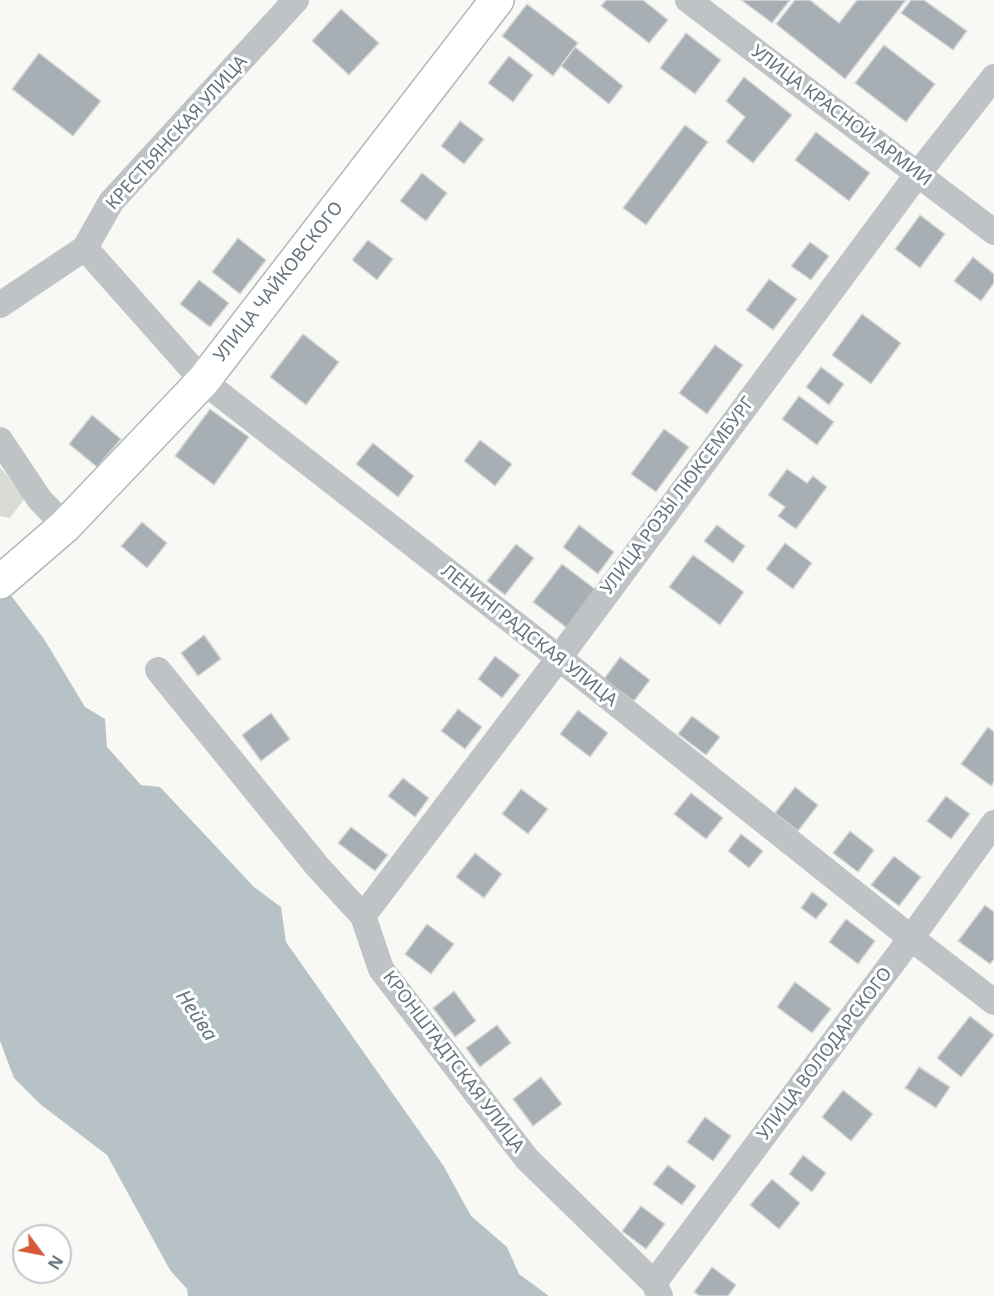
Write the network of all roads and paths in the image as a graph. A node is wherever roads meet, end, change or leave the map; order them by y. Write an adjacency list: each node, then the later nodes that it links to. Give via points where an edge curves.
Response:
1 (297, 0): 7 (street, КРЕСТЬЯНСКАЯ УЛИЦА, via 111,202)
2 (497, 0): 9 (main road, УЛИЦА ЧАЙКОВСКОГО)
3 (688, 0): 5 (street, УЛИЦА КРАСНОЙ АРМИИ)
4 (994, 77): 5 (street, УЛИЦА РОЗЫ ЛЮКСЕМБУРГ)
5 (917, 175): 6 (street, УЛИЦА КРАСНОЙ АРМИИ); 13 (street, УЛИЦА РОЗЫ ЛЮКСЕМБУРГ)
6 (994, 232)
7 (86, 248): 8 (street, КРЕСТЬЯНСКАЯ УЛИЦА); 9 (street, ЛЕНИНГРАДСКАЯ УЛИЦА)
8 (0, 305)
9 (203, 381): 11 (main road, УЛИЦА ЧАЙКОВСКОГО); 13 (street, ЛЕНИНГРАДСКАЯ УЛИЦА)
10 (0, 440): 11 (street, via 40,500)
11 (65, 526): 12 (main road, УЛИЦА ЧАЙКОВСКОГО)
12 (0, 582)
13 (559, 658): 16 (street, УЛИЦА РОЗЫ ЛЮКСЕМБУРГ); 17 (street, ЛЕНИНГРАДСКАЯ УЛИЦА)
14 (158, 670): 16 (street, КРОНШТАДТСКАЯ УЛИЦА, via 317,866)
15 (994, 823): 17 (street, УЛИЦА ВОЛОДАРСКОГО)
16 (363, 916): 19 (street, КРОНШТАДТСКАЯ УЛИЦА, via 381,969 527,1159)
17 (911, 938): 18 (street, ЛЕНИНГРАДСКАЯ УЛИЦА); 19 (street, УЛИЦА ВОЛОДАРСКОГО)
18 (994, 1002)
19 (657, 1290)

